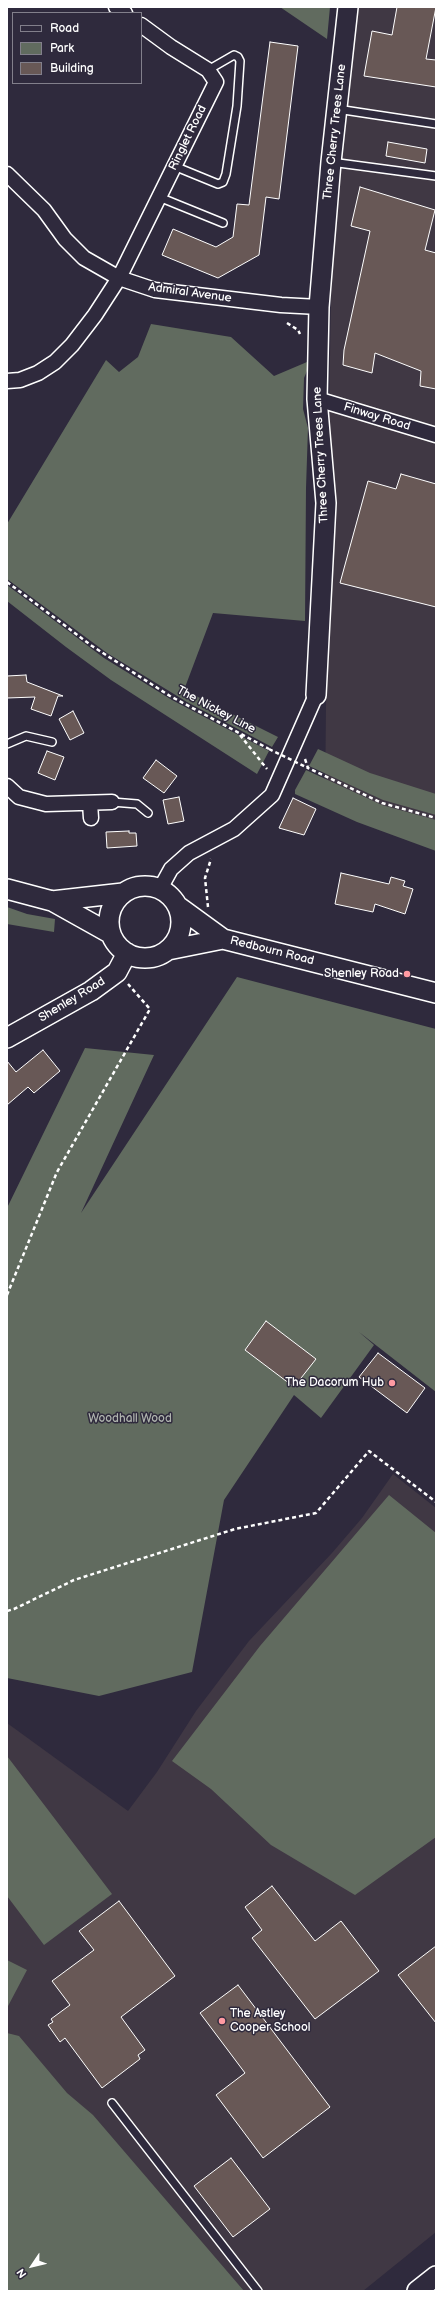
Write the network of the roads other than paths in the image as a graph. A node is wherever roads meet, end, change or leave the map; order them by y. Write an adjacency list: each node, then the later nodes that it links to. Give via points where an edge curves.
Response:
1 (348, 7): 4 (street, Three Cherry Trees Lane)
2 (142, 26): 3 (street)
3 (208, 70): 7 (street, Ringlet Road, via 216,82); 7 (lane, via 234,55 240,61 237,106 226,174 218,184)
4 (337, 108): 5 (lane); 6 (street, Three Cherry Trees Lane)
5 (436, 124)
6 (331, 162): 9 (lane); 13 (street, Three Cherry Trees Lane)
7 (174, 166): 10 (street, Ringlet Road)
8 (7, 174): 12 (street, Admiral Avenue, via 44,210 65,240 84,258)
9 (436, 176)
10 (159, 197): 11 (lane); 12 (street, Ringlet Road)
11 (223, 223)
12 (119, 278): 13 (street, Admiral Avenue, via 155,290); 14 (street, Ringlet Road, via 72,345 55,362 38,373 20,380)
13 (320, 308): 15 (street, Three Cherry Trees Lane)
14 (7, 381)
15 (318, 399): 16 (street, Finway Road); 17 (street, Three Cherry Trees Lane, via 326,503)
16 (436, 435)
17 (316, 694): 26 (street, Three Cherry Trees Lane, via 272,795 234,829 189,853 171,869)
18 (52, 742): 19 (lane, via 26,736)
19 (7, 744)
20 (7, 786): 22 (street, via 19,797 46,804)
21 (112, 802): 22 (street); 23 (lane, via 137,804)
22 (90, 803): 24 (street)
23 (148, 813)
24 (91, 818)
25 (7, 889): 28 (street)
26 (160, 889): 27 (street, via 140,886); 29 (street, via 169,894)
27 (123, 893): 28 (street); 30 (street, via 115,901 110,912)
28 (52, 901): 30 (street)
29 (179, 907): 31 (street, Redbourn Road); 32 (street, via 182,923 180,933)
30 (112, 934): 33 (street)
31 (224, 939): 32 (street, Redbourn Road); 34 (street, Redbourn Road)
32 (168, 950): 33 (street, via 148,958)
33 (127, 953): 35 (street, Shenley Road, via 117,972 91,991)
34 (436, 993)
35 (7, 1038)
36 (112, 2103): 38 (lane)
37 (436, 2276): 39 (street)
38 (258, 2291)
39 (417, 2291)

